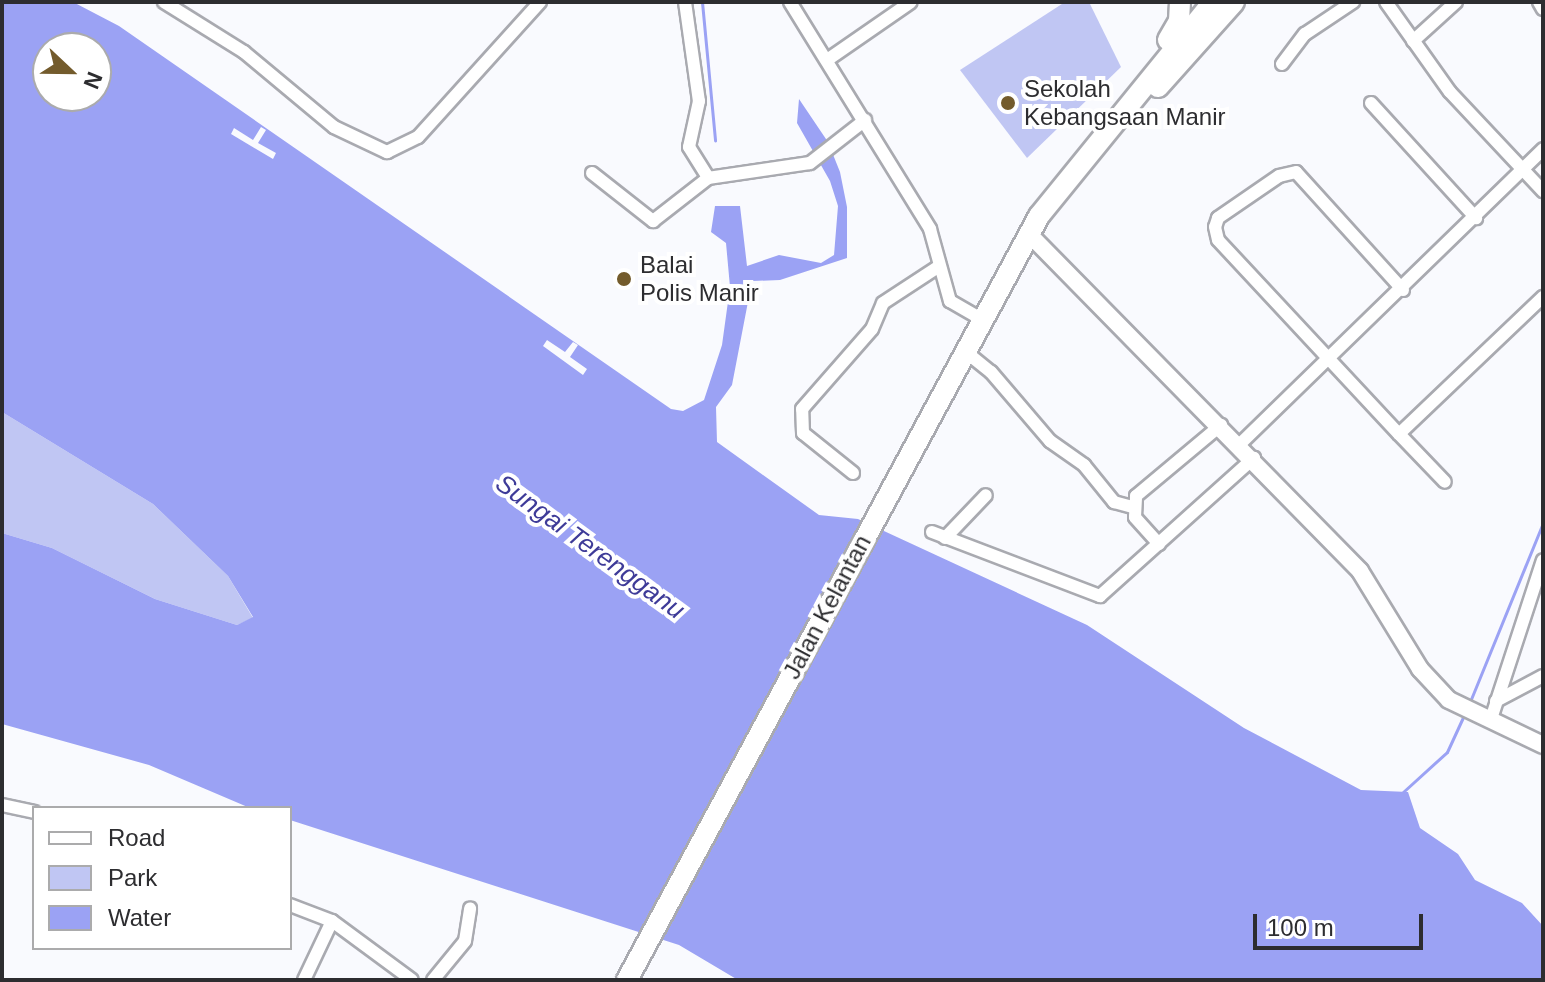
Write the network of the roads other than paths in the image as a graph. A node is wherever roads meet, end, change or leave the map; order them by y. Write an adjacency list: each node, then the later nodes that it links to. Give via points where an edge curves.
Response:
1 (164, 2): 2 (street, via 244,52 346,135 387,152 418,137)
2 (540, 2)
3 (685, 2): 23 (street, via 699,101 689,147)
4 (790, 2): 15 (street)
5 (1180, 2): 18 (highway, via 1172,34)
6 (1213, 2): 18 (highway, Jalan Kelantan)
7 (1234, 2): 26 (highway, Jalan Kelantan)
8 (1353, 2): 16 (street, via 1305,34)
9 (1386, 2): 14 (street)
10 (1456, 2): 14 (street)
11 (1539, 2): 13 (street)
12 (908, 3): 15 (street)
13 (1543, 9)
14 (1413, 41): 21 (street, via 1450,92)
15 (830, 58): 19 (street)
16 (1282, 64)
17 (1371, 103): 25 (street)
18 (1126, 104): 26 (highway, Jalan Kelantan, via 1039,216)
19 (865, 120): 23 (street, via 810,163); 27 (street, via 930,229)
20 (1543, 149): 21 (street)
21 (1522, 170): 24 (street); 25 (street)
22 (592, 173): 23 (street, via 653,221)
23 (708, 178)
24 (1543, 191)
25 (1476, 218): 28 (street)
26 (1032, 237): 30 (highway, Jalan Kelantan); 33 (street)
27 (938, 267): 30 (street, via 950,301); 37 (street, via 883,303 872,329 802,409 803,433)
28 (1403, 290): 32 (street); 32 (street, via 1296,172 1279,176 1218,218 1218,240)
29 (1543, 297): 34 (street)
30 (983, 320): 31 (highway, Jalan Kelantan)
31 (966, 352): 40 (street, via 991,372 1050,441 1084,465 1114,502); 57 (highway, Jalan Kelantan)
32 (1327, 361): 34 (street); 35 (street)
33 (1221, 425): 35 (street); 40 (street, via 1144,489)
34 (1399, 434): 38 (street)
35 (1240, 444): 36 (street)
36 (1254, 458): 43 (street); 47 (street, via 1360,571 1420,669 1449,700)
37 (853, 473)
38 (1445, 482)
39 (986, 495): 42 (street)
40 (1133, 507): 43 (street, via 1135,517)
41 (932, 532): 42 (street)
42 (945, 538): 43 (street, via 998,554 1094,597)
43 (1159, 544)
44 (1543, 560): 46 (street)
45 (1543, 676): 46 (street)
46 (1496, 701): 47 (street)
47 (1487, 717): 48 (street)
48 (1543, 745)
49 (2, 805): 50 (street)
50 (32, 812)
51 (292, 906): 53 (street)
52 (470, 908): 56 (street, via 465,941)
53 (332, 921): 54 (street); 55 (street)
54 (304, 980)
55 (412, 980)
56 (433, 980)
57 (627, 980)

